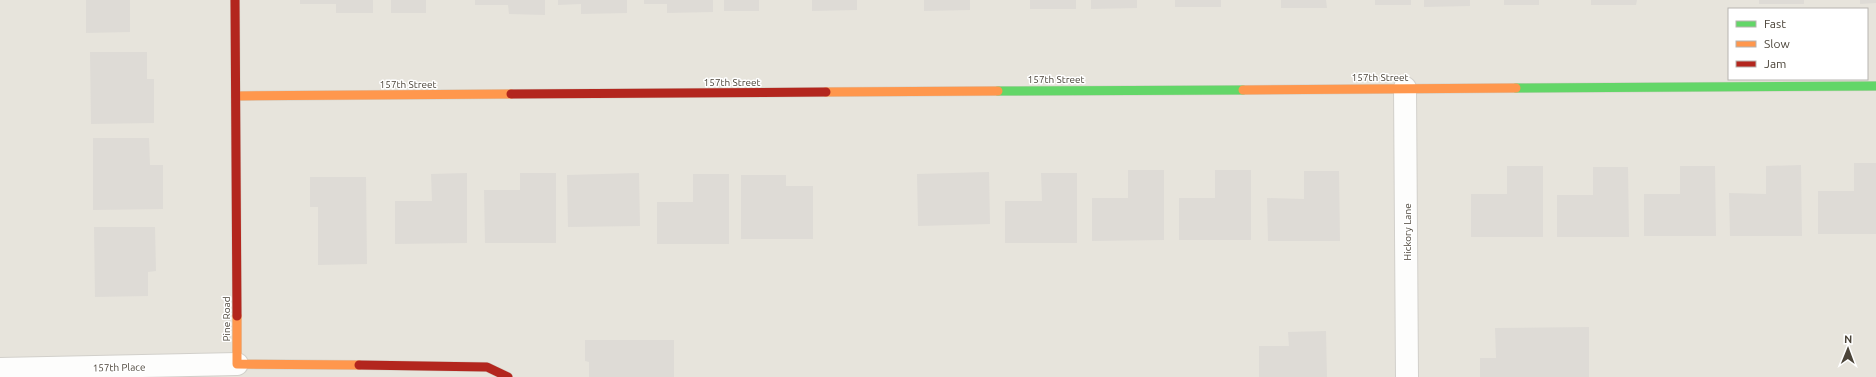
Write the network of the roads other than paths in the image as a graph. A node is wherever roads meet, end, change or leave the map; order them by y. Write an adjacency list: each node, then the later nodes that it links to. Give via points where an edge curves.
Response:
1 (236, 0): 4 (street, Pine Road)
2 (1876, 86): 3 (street, 157th Street)
3 (1405, 88): 4 (street, 157th Street); 9 (street, Hickory Lane)
4 (236, 96): 5 (street, Pine Road)
5 (237, 364): 7 (street, 157th Place); 8 (street, via 486,367)
6 (0, 369): 7 (street, 157th Place)
7 (99, 372)
8 (508, 377)
9 (1407, 377)

